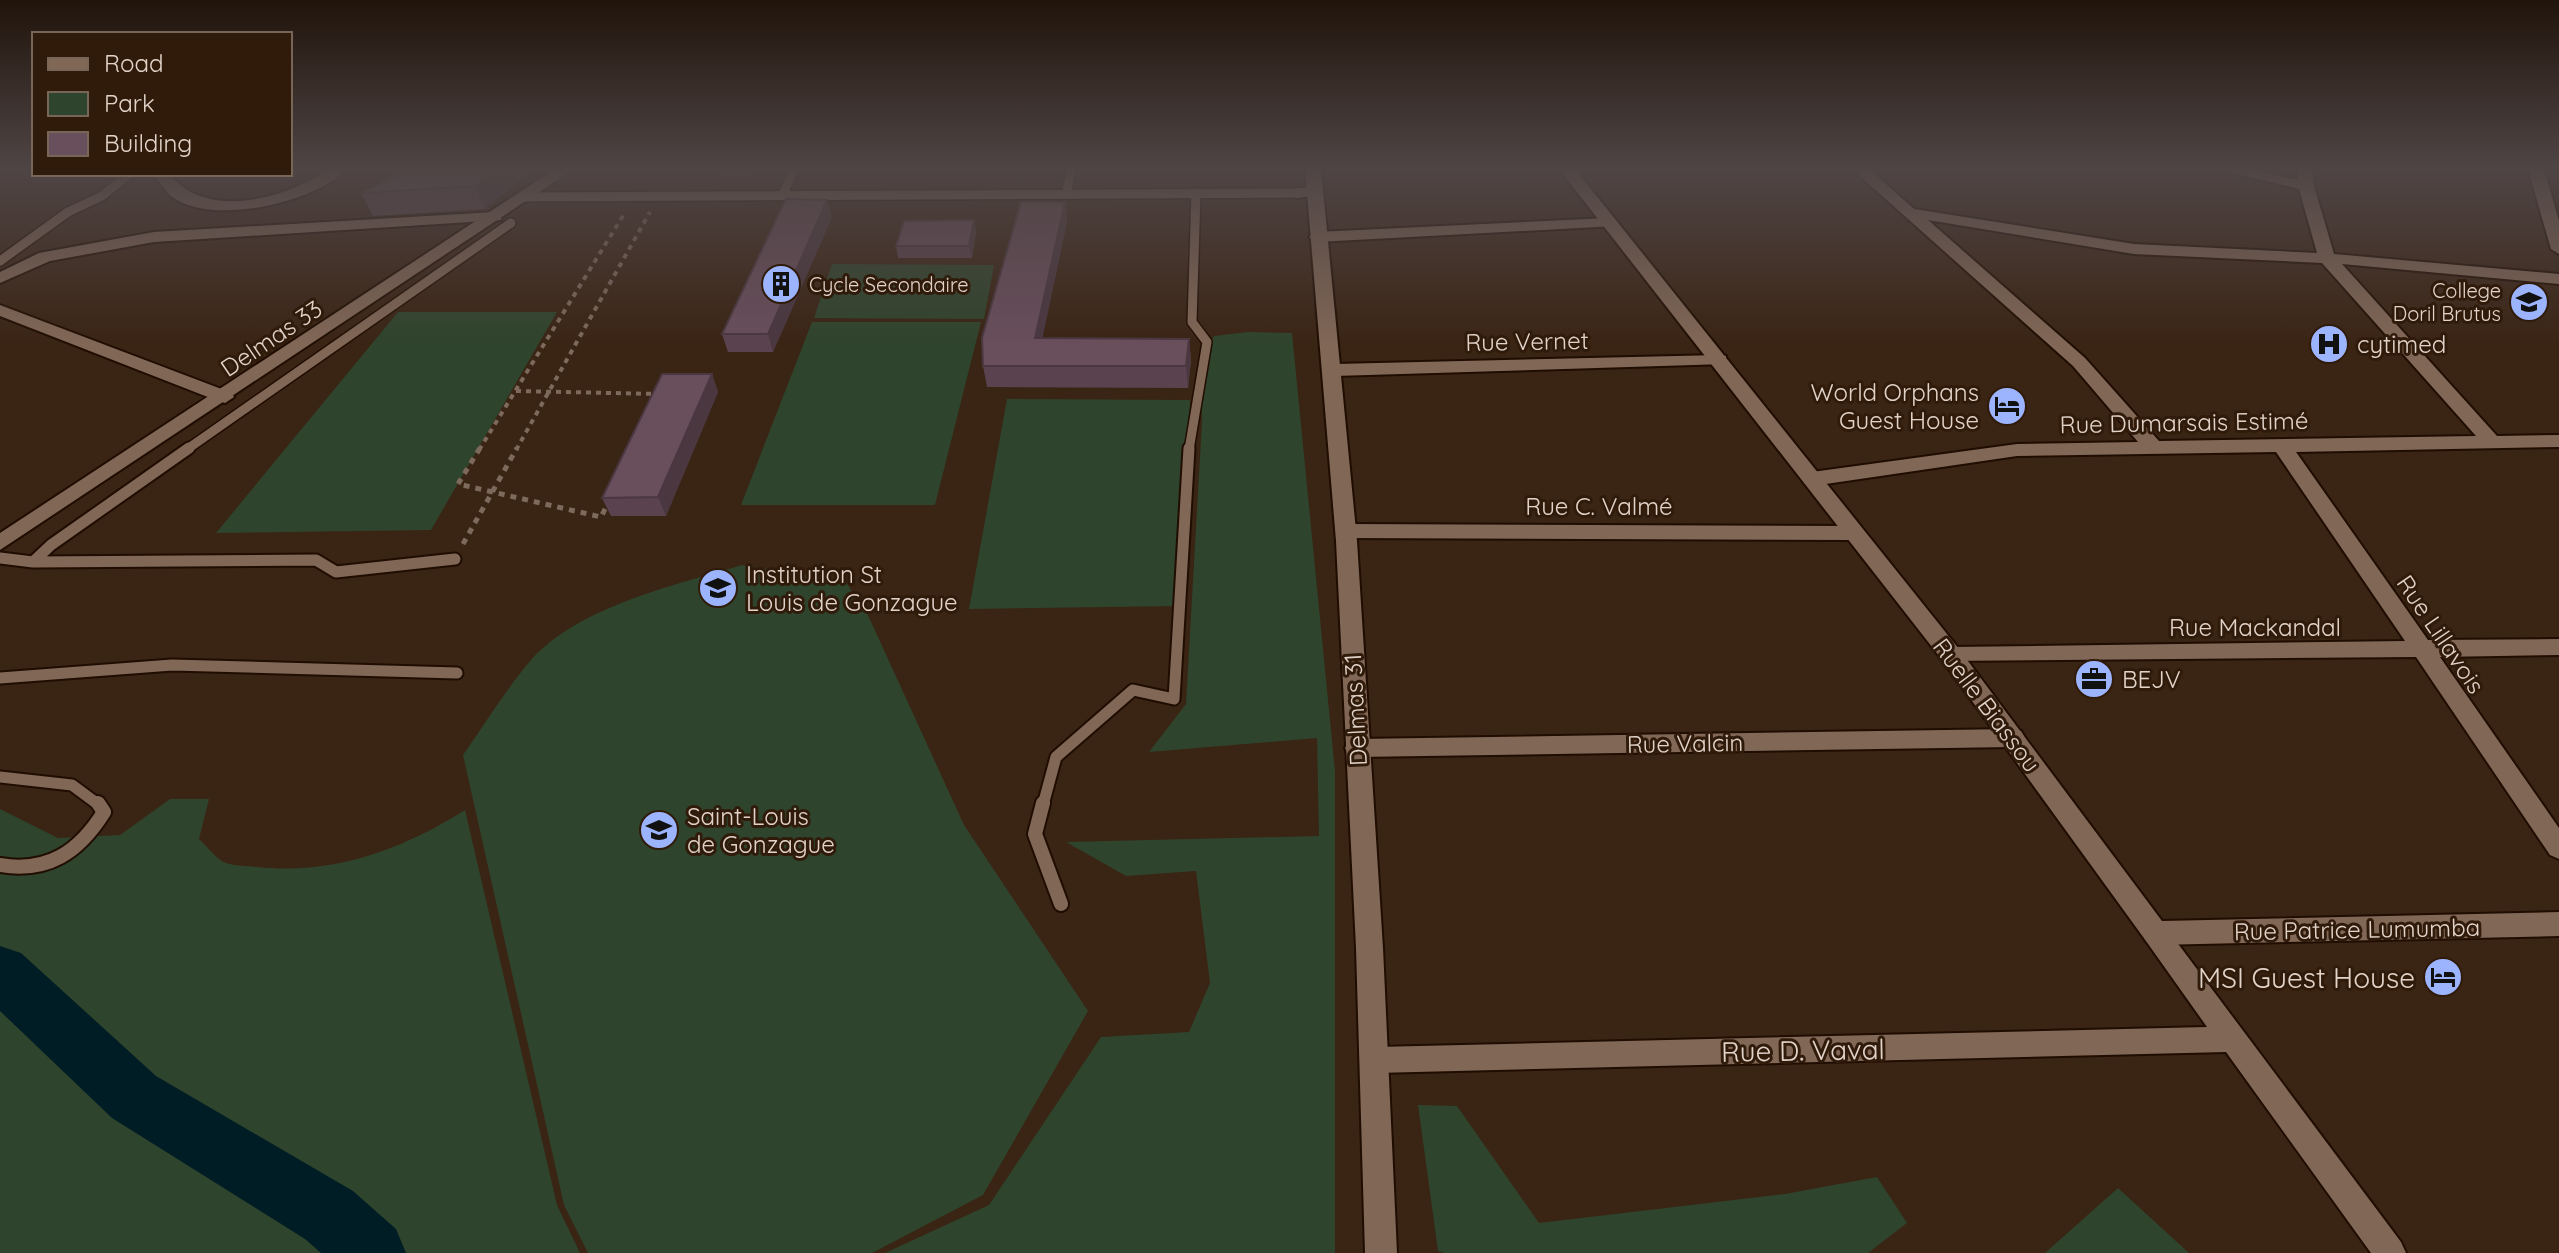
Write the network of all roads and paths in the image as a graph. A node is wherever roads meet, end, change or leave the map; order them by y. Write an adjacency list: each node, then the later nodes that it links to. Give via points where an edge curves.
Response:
1 (47, 227): 18 (lane)
2 (350, 227): 19 (street, via 154,237 45,257)
3 (491, 227): 26 (street, Delmas 33)
4 (493, 227): 40 (lane)
5 (616, 227): 24 (path)
6 (643, 227): 25 (path)
7 (1195, 227): 51 (lane, via 1192,322 1207,342 1191,424 1174,699 1133,690 1056,757 1035,834)
8 (1315, 227): 15 (street, Delmas 31)
9 (1516, 227): 15 (street)
10 (1613, 227): 22 (street, Ruelle Biassou)
11 (1928, 227): 31 (street, via 2079,362)
12 (2001, 227): 17 (street, via 2134,249)
13 (2319, 227): 17 (street)
14 (2553, 227): 16 (street)
15 (1317, 237): 23 (street, Delmas 31)
16 (2559, 249)
17 (2327, 258): 20 (street); 29 (street)
18 (0, 261)
19 (0, 278)
20 (2559, 279)
21 (0, 310): 26 (street)
22 (1720, 360): 23 (street, Rue Vernet); 32 (street, Ruelle Biassou)
23 (1335, 370): 35 (street, Delmas 31)
24 (516, 391): 25 (path); 34 (path, via 458,484)
25 (553, 391): 27 (path, via 658,393); 34 (path)
26 (225, 397): 37 (street, Delmas 33)
27 (652, 407)
28 (2559, 441): 29 (street, Rue Dumarsais Estimé)
29 (2493, 443): 30 (street, Rue Dumarsais Estimé)
30 (2283, 447): 31 (street, Rue Dumarsais Estimé); 42 (street, Rue Lillavois)
31 (2154, 448): 32 (street, Rue Dumarsais Estimé, via 2017,450)
32 (1812, 479): 36 (street, Ruelle Biassou)
33 (614, 490): 34 (path, via 601,517)
34 (494, 494): 39 (path)
35 (1346, 531): 36 (street, Rue C. Valmé); 47 (street, Delmas 31)
36 (1851, 533): 43 (street, Ruelle Biassou)
37 (0, 543)
38 (0, 558): 40 (lane)
39 (455, 559): 40 (lane, via 336,572 316,560)
40 (33, 562)
41 (2559, 647): 42 (street, Rue Mackandal)
42 (2421, 652): 43 (street, Rue Mackandal); 49 (street, Rue Lillavois)
43 (1951, 655): 46 (street, Ruelle Biassou)
44 (457, 673): 45 (lane, via 195,662 77,667)
45 (0, 678)
46 (2013, 738): 47 (street, Rue Valcin); 53 (street, Ruelle Biassou)
47 (1357, 748): 55 (street, Delmas 31)
48 (0, 777): 50 (lane, via 79,786 95,796 104,812 90,837 62,859 24,871)
49 (2559, 848)
50 (0, 865)
51 (1061, 904)
52 (2559, 924): 53 (street, Rue Patrice Lumumba)
53 (2155, 933): 54 (street, Ruelle Biassou)
54 (2230, 1039): 55 (street, Rue D. Vaval); 57 (street, Ruelle Biassou)
55 (1376, 1060): 56 (street, Delmas 31)
56 (1381, 1253)
57 (2390, 1253)

